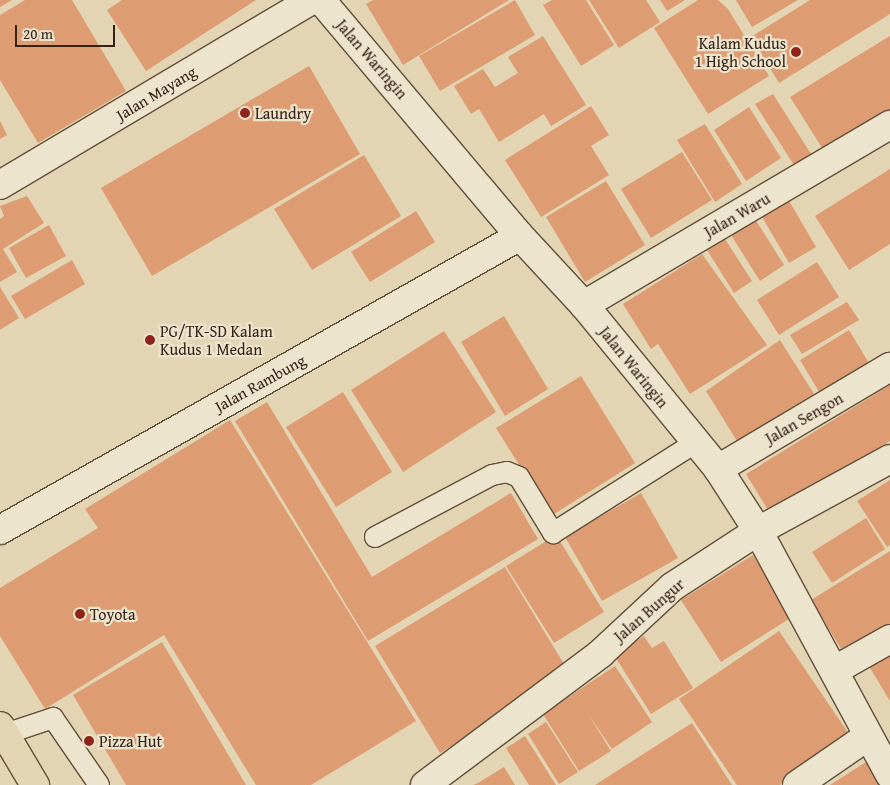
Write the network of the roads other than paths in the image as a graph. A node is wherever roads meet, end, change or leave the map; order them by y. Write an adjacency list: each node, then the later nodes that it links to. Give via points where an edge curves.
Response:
1 (312, 0): 4 (street, Jalan Mayang)
2 (321, 0): 5 (street, Jalan Waringin)
3 (890, 125): 6 (street, Jalan Waru)
4 (0, 185)
5 (520, 236): 6 (street, Jalan Waringin); 11 (street, Jalan Rambung)
6 (584, 305): 8 (street, Jalan Waringin)
7 (890, 368): 10 (street, Jalan Sengon)
8 (695, 443): 10 (street, Jalan Waringin); 13 (lane, via 553,533 519,477 507,472 492,475)
9 (890, 459): 12 (street, Jalan Bungur)
10 (718, 468): 12 (street, Jalan Waringin)
11 (0, 530)
12 (758, 531): 15 (street, Jalan Waringin); 21 (street, Jalan Bungur, via 672,587 600,654)
13 (375, 537)
14 (890, 639): 15 (street)
15 (835, 670): 17 (street, Jalan Waringin)
16 (2, 730): 19 (main road); 20 (lane, via 53,718)
17 (868, 736): 18 (street, Jalan Waringin); 22 (street)
18 (890, 775)
19 (35, 785)
20 (99, 785)
21 (425, 785)
22 (797, 785)

